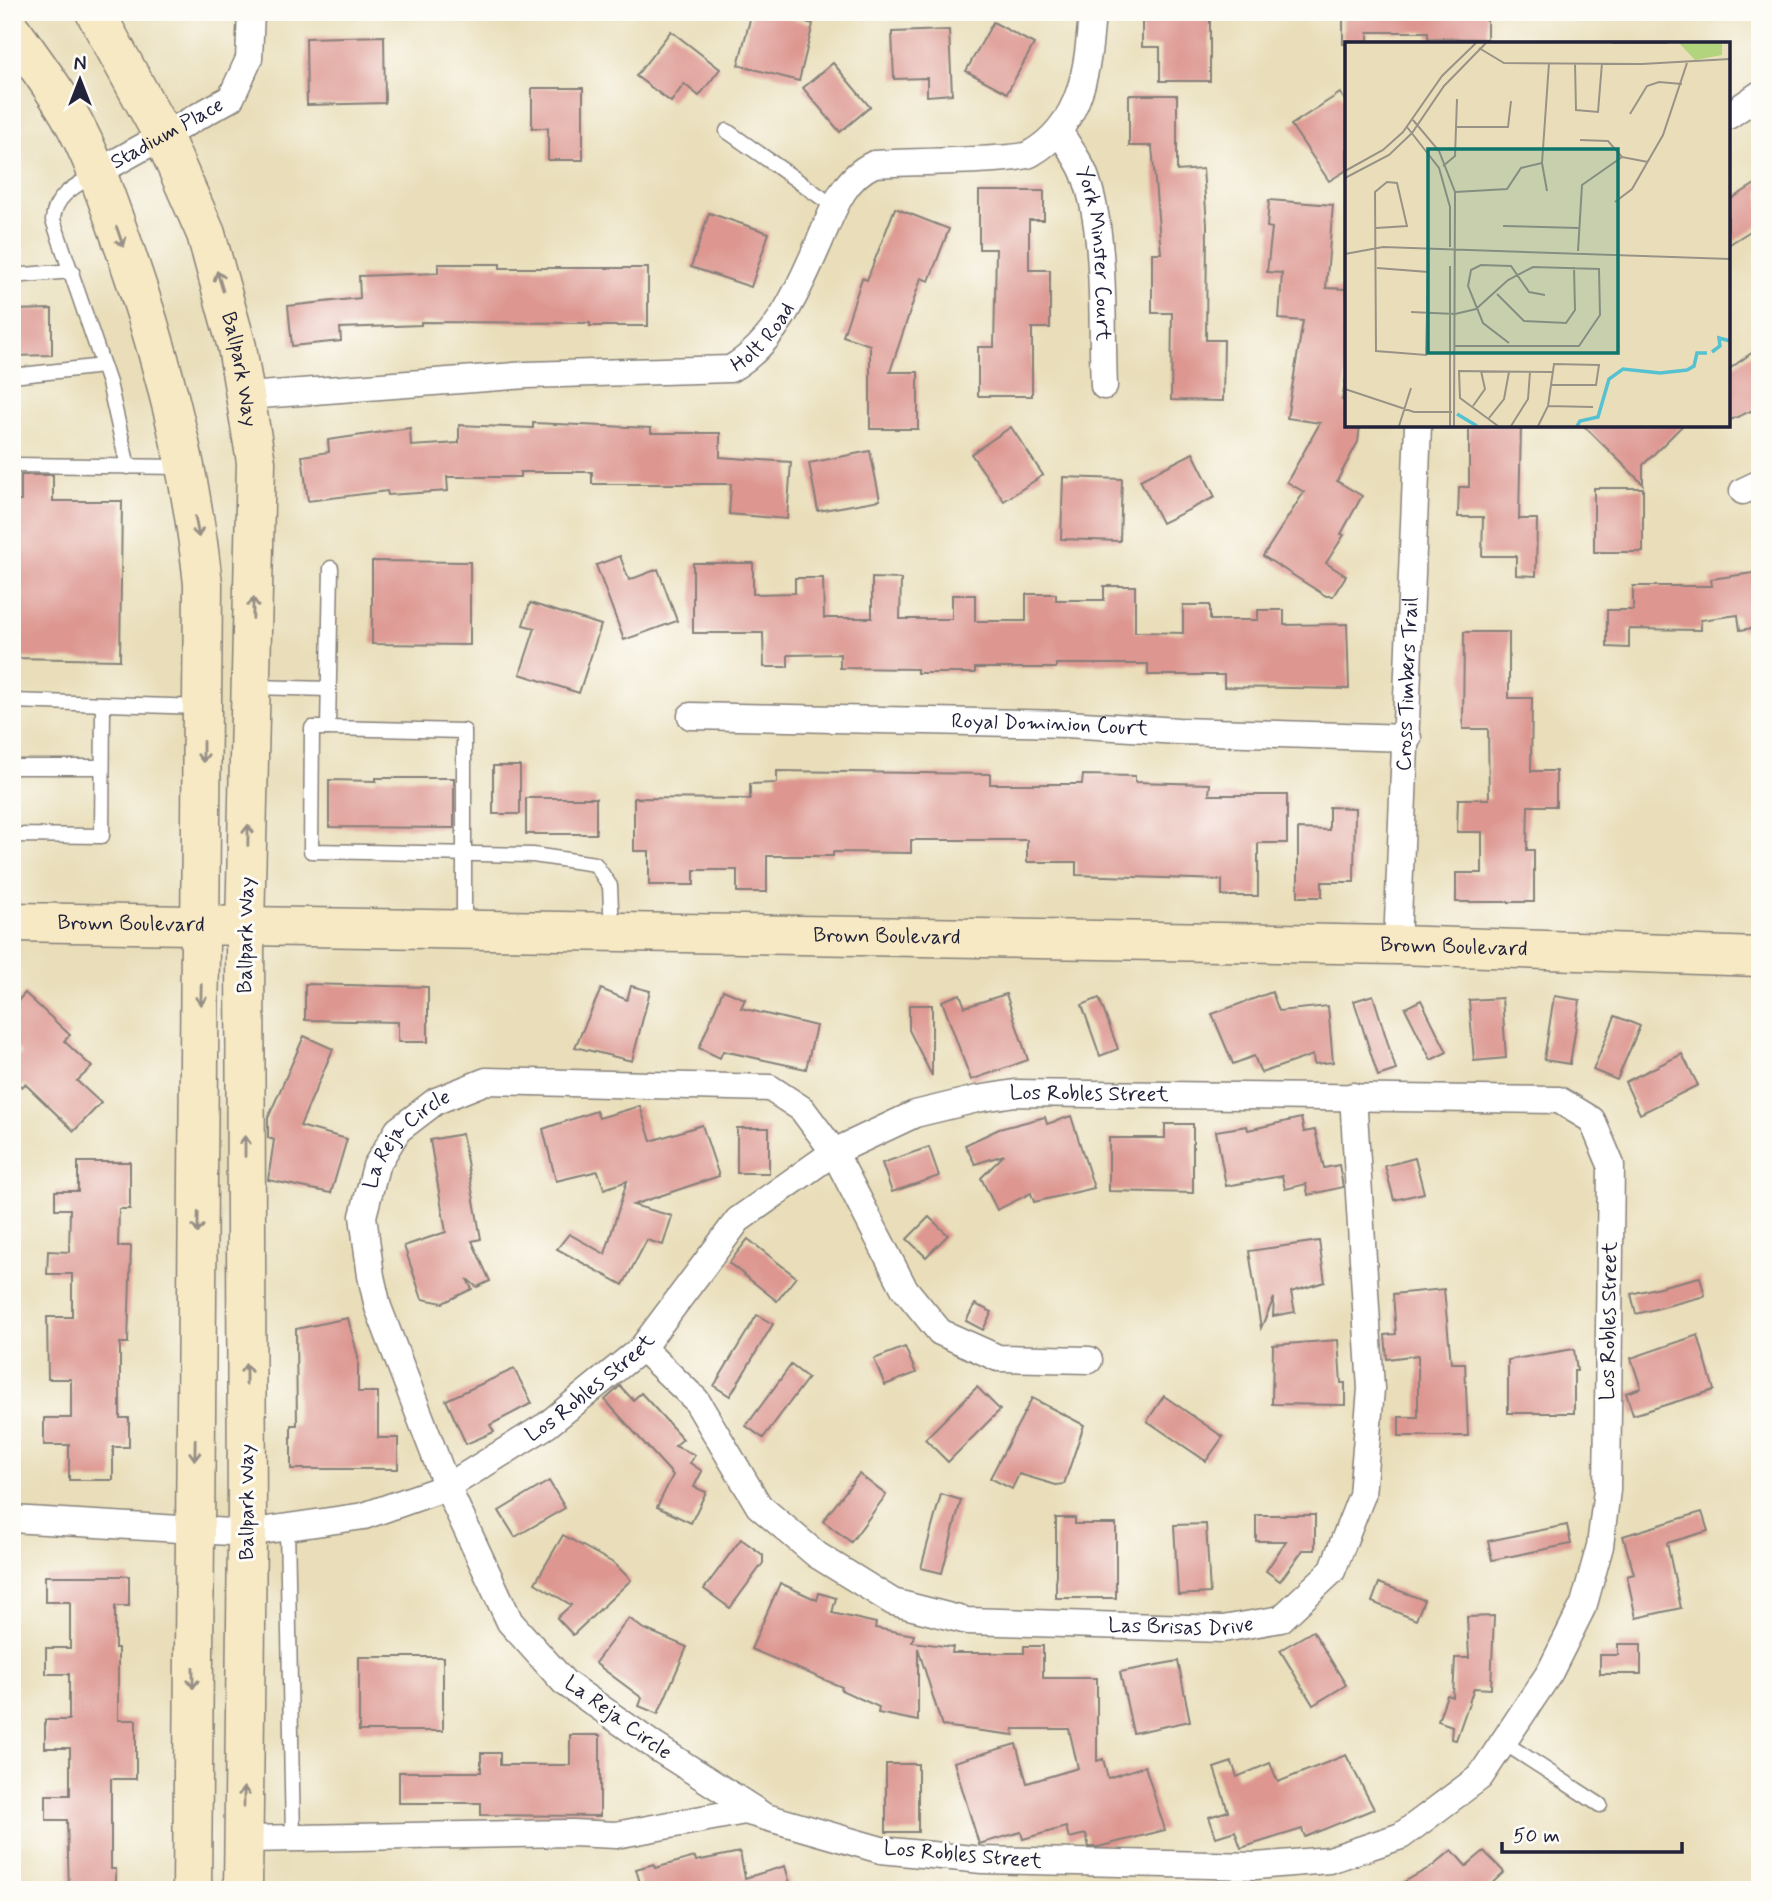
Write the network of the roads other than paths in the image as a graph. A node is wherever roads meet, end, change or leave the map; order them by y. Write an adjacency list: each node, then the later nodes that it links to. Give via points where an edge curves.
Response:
1 (95, 12): 9 (main road, Ballpark Way)
2 (251, 12): 9 (street, Stadium Place, via 249,59 231,98)
3 (1092, 12): 8 (street, Holt Road, via 1089,59 1076,106)
4 (12, 31): 10 (main road, via 70,116)
5 (1760, 94): 6 (street)
6 (1730, 115)
7 (727, 131): 11 (lane)
8 (1059, 131): 11 (street, Holt Road, via 1028,155 874,164 851,180); 16 (street, York Minster Court, via 1083,170 1092,197)
9 (163, 136): 10 (street, Stadium Place); 17 (main road, Ballpark Way, one-way to 9, via 206,234)
10 (98, 172): 12 (lane, via 60,198 54,209 53,220); 21 (main road, one-way to 21, via 145,306)
11 (835, 207): 17 (street, Holt Road, via 779,320 764,343 730,369 527,375)
12 (72, 271): 13 (lane); 14 (lane)
13 (12, 276)
14 (103, 366): 15 (lane); 20 (lane)
15 (12, 376)
16 (1104, 386)
17 (247, 396): 23 (main road, Ballpark Way, one-way to 17, via 256,463)
18 (1418, 427): 30 (street, Cross Timbers Trail)
19 (12, 465): 20 (lane)
20 (128, 467): 21 (lane)
21 (186, 467): 27 (main road, one-way to 27, via 203,584)
22 (331, 568): 24 (lane)
23 (251, 687): 24 (lane); 37 (main road, Ballpark Way, one-way to 23)
24 (329, 689): 29 (lane)
25 (12, 701): 26 (lane)
26 (103, 704): 27 (lane); 32 (lane)
27 (203, 707): 36 (main road, one-way to 36)
28 (691, 716): 30 (street, Royal Dominion Court, via 1067,724)
29 (328, 728): 34 (lane, via 464,730); 34 (lane, via 312,728 311,851)
30 (1408, 738): 40 (street, Cross Timbers Trail)
31 (12, 767): 32 (lane)
32 (102, 767): 33 (lane, via 102,836)
33 (12, 835)
34 (464, 852): 38 (lane); 39 (lane, via 595,864 610,886)
35 (12, 922): 36 (main road, Brown Boulevard)
36 (201, 927): 37 (main road, Brown Boulevard); 49 (main road, one-way to 49)
37 (245, 928): 38 (main road, Brown Boulevard); 50 (main road, Ballpark Way, one-way to 37)
38 (464, 931): 39 (main road, Brown Boulevard)
39 (612, 933): 40 (main road, Brown Boulevard)
40 (1397, 945): 41 (main road, Brown Boulevard)
41 (1760, 957)
42 (1353, 1096): 43 (street, Los Robles Street, via 1015,1093 915,1114); 44 (street, Las Brisas Drive, via 1371,1389 1364,1484 1332,1571 1281,1619 1223,1629 967,1621 893,1602 817,1555 759,1506 696,1400); 51 (street, Los Robles Street, via 1559,1100 1592,1120 1611,1166 1607,1490 1600,1546 1584,1604 1550,1672)
43 (834, 1152): 44 (street, Los Robles Street, via 738,1220); 45 (street, La Reja Circle, via 904,1288 940,1332 998,1358); 46 (street, La Reja Circle, via 802,1109 770,1088 486,1081 436,1101 398,1130 376,1166 363,1216 370,1276)
44 (642, 1348): 46 (street, Los Robles Street, via 547,1425)
45 (1088, 1360)
46 (447, 1487): 48 (street, Los Robles Street, via 364,1516); 53 (street, La Reja Circle, via 510,1622 564,1682)
47 (12, 1519): 49 (street, Los Robles Street)
48 (287, 1527): 50 (street, Los Robles Street); 54 (lane)
49 (193, 1528): 50 (street, Los Robles Street); 56 (main road, one-way to 56)
50 (247, 1533): 55 (main road, Ballpark Way, one-way to 50)
51 (1503, 1742): 52 (lane); 53 (street, Los Robles Street, via 1480,1777 1401,1836 1329,1860 1256,1866 982,1860 881,1850)
52 (1600, 1805)
53 (759, 1813): 54 (street, Los Robles Street, via 695,1818 617,1835)
54 (293, 1838): 55 (street, Los Robles Street)
55 (243, 1839): 57 (main road, Ballpark Way)
56 (192, 1890)
57 (243, 1890)

